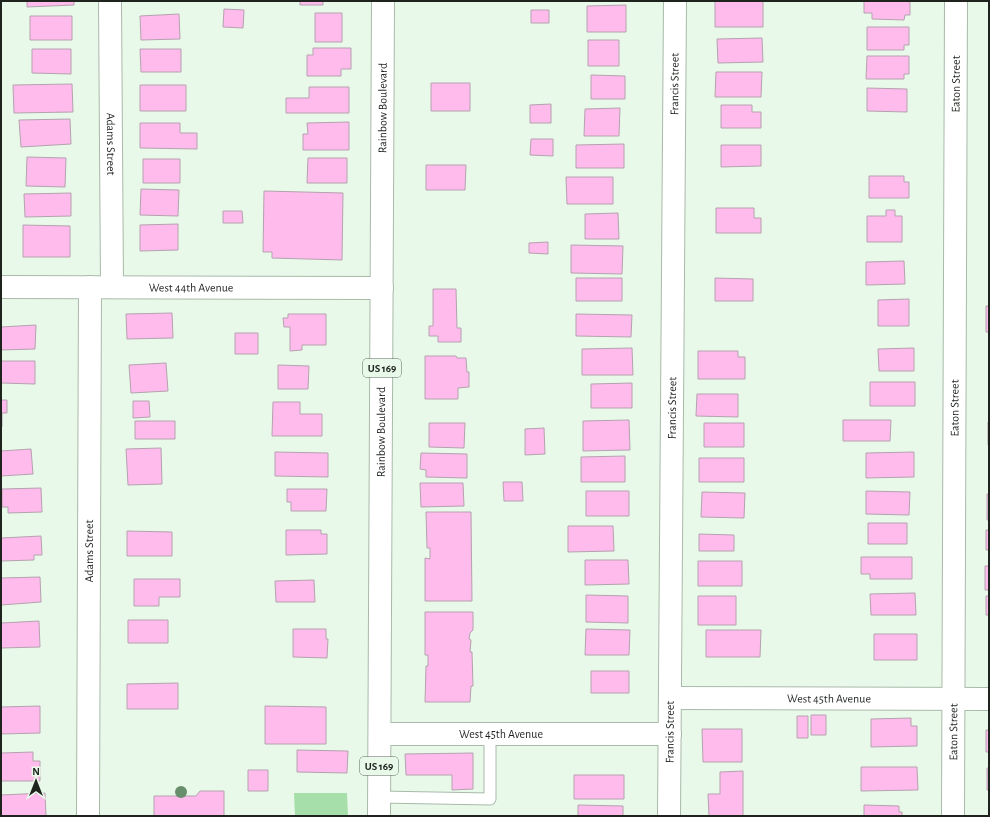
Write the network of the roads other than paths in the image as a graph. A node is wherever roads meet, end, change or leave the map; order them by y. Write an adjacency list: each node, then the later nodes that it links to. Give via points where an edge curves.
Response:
1 (110, 1): 7 (street, Adams Street)
2 (383, 1): 8 (street, Rainbow Boulevard / US 169)
3 (675, 1): 9 (street, Francis Street)
4 (956, 1): 10 (street, Eaton Street)
5 (1, 286): 6 (street, West 44th Avenue)
6 (90, 287): 7 (street, West 44th Avenue); 16 (street, Adams Street)
7 (112, 287): 8 (street, West 44th Avenue)
8 (382, 288): 12 (street, Rainbow Boulevard / US 169)
9 (670, 698): 10 (street, West 45th Avenue); 14 (street, Francis Street)
10 (953, 699): 11 (street, West 45th Avenue); 18 (street, Eaton Street)
11 (989, 699)
12 (380, 734): 13 (street, West 45th Avenue); 15 (street, Rainbow Boulevard / US 169)
13 (490, 734): 14 (street, West 45th Avenue); 15 (lane, via 490,799)
14 (670, 734): 17 (street, Francis Street)
15 (379, 807)
16 (88, 816)
17 (669, 816)
18 (952, 816)

